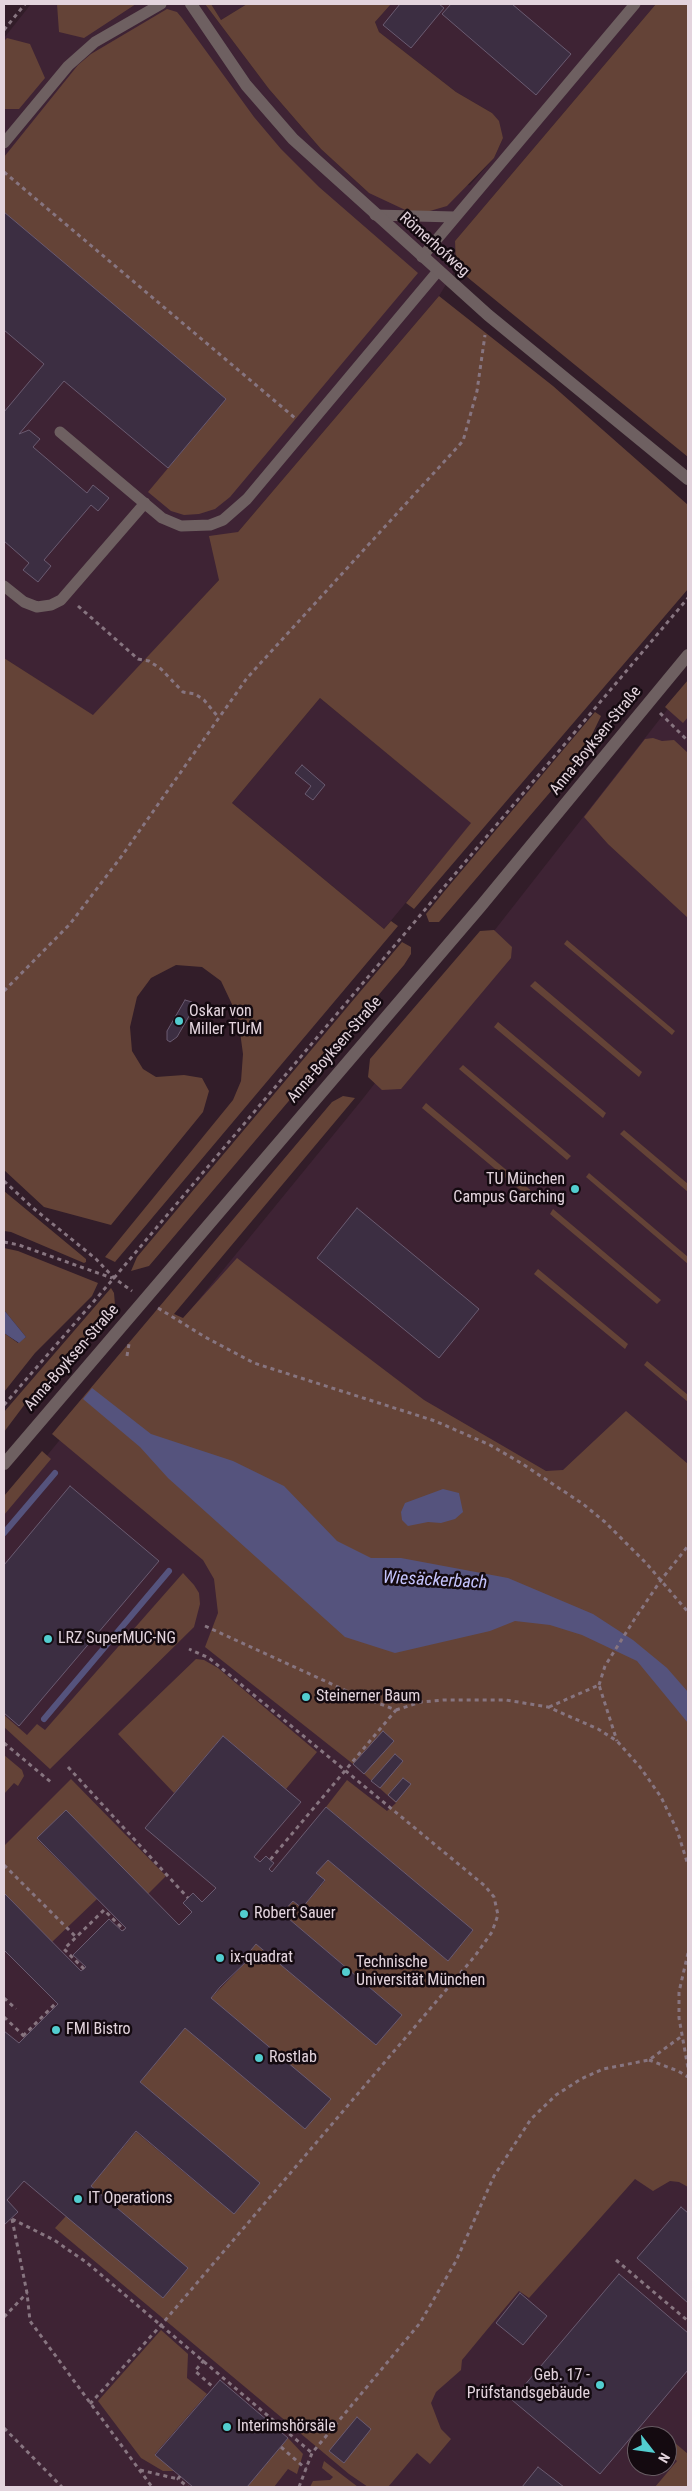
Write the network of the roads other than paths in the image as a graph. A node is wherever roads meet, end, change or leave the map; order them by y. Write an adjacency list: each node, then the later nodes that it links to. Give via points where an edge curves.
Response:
1 (161, 4): 4 (lane, via 95,42 68,66)
2 (191, 4): 5 (street, Römerhofweg, via 246,85 293,139)
3 (635, 4): 6 (lane)
4 (4, 142)
5 (375, 215): 6 (lane); 7 (street, Römerhofweg)
6 (454, 218): 7 (lane)
7 (422, 257): 8 (street, Römerhofweg)
8 (438, 271): 10 (street, Römerhofweg); 11 (lane, via 247,499 222,520 210,525 181,526 162,518)
9 (60, 432): 11 (lane)
10 (688, 479)
11 (144, 503): 12 (lane, via 65,596 51,605 37,608)
12 (4, 586)
13 (688, 655): 14 (street, Anna-Boyksen-Straße, via 481,906)
14 (4, 1464)

